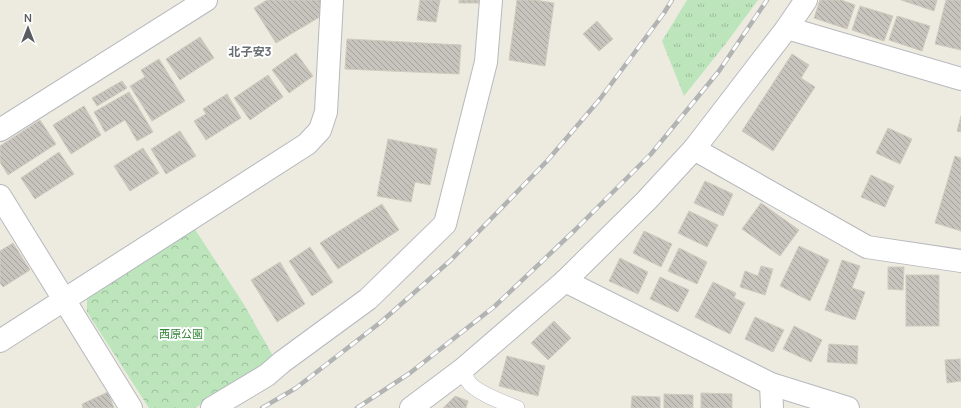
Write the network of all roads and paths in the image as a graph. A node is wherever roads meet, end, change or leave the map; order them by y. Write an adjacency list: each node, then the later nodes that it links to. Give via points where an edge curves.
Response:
1 (206, 0): 7 (street)
2 (332, 0): 12 (street, via 326,112 320,130 307,144)
3 (491, 0): 17 (street, via 486,62 446,224 368,299 267,375)
4 (806, 0): 5 (street)
5 (787, 28): 6 (street); 8 (street)
6 (961, 79)
7 (0, 130)
8 (694, 149): 10 (street, via 867,247); 11 (street, via 646,201)
9 (0, 196): 12 (street)
10 (961, 261)
11 (565, 281): 14 (street); 15 (street)
12 (64, 300): 13 (street); 16 (street)
13 (0, 341)
14 (463, 369): 18 (street); 19 (lane, via 468,382 475,388)
15 (771, 384): 20 (street); 21 (street)
16 (131, 408)
17 (212, 408)
18 (411, 408)
19 (517, 408)
20 (772, 408)
21 (848, 408)

